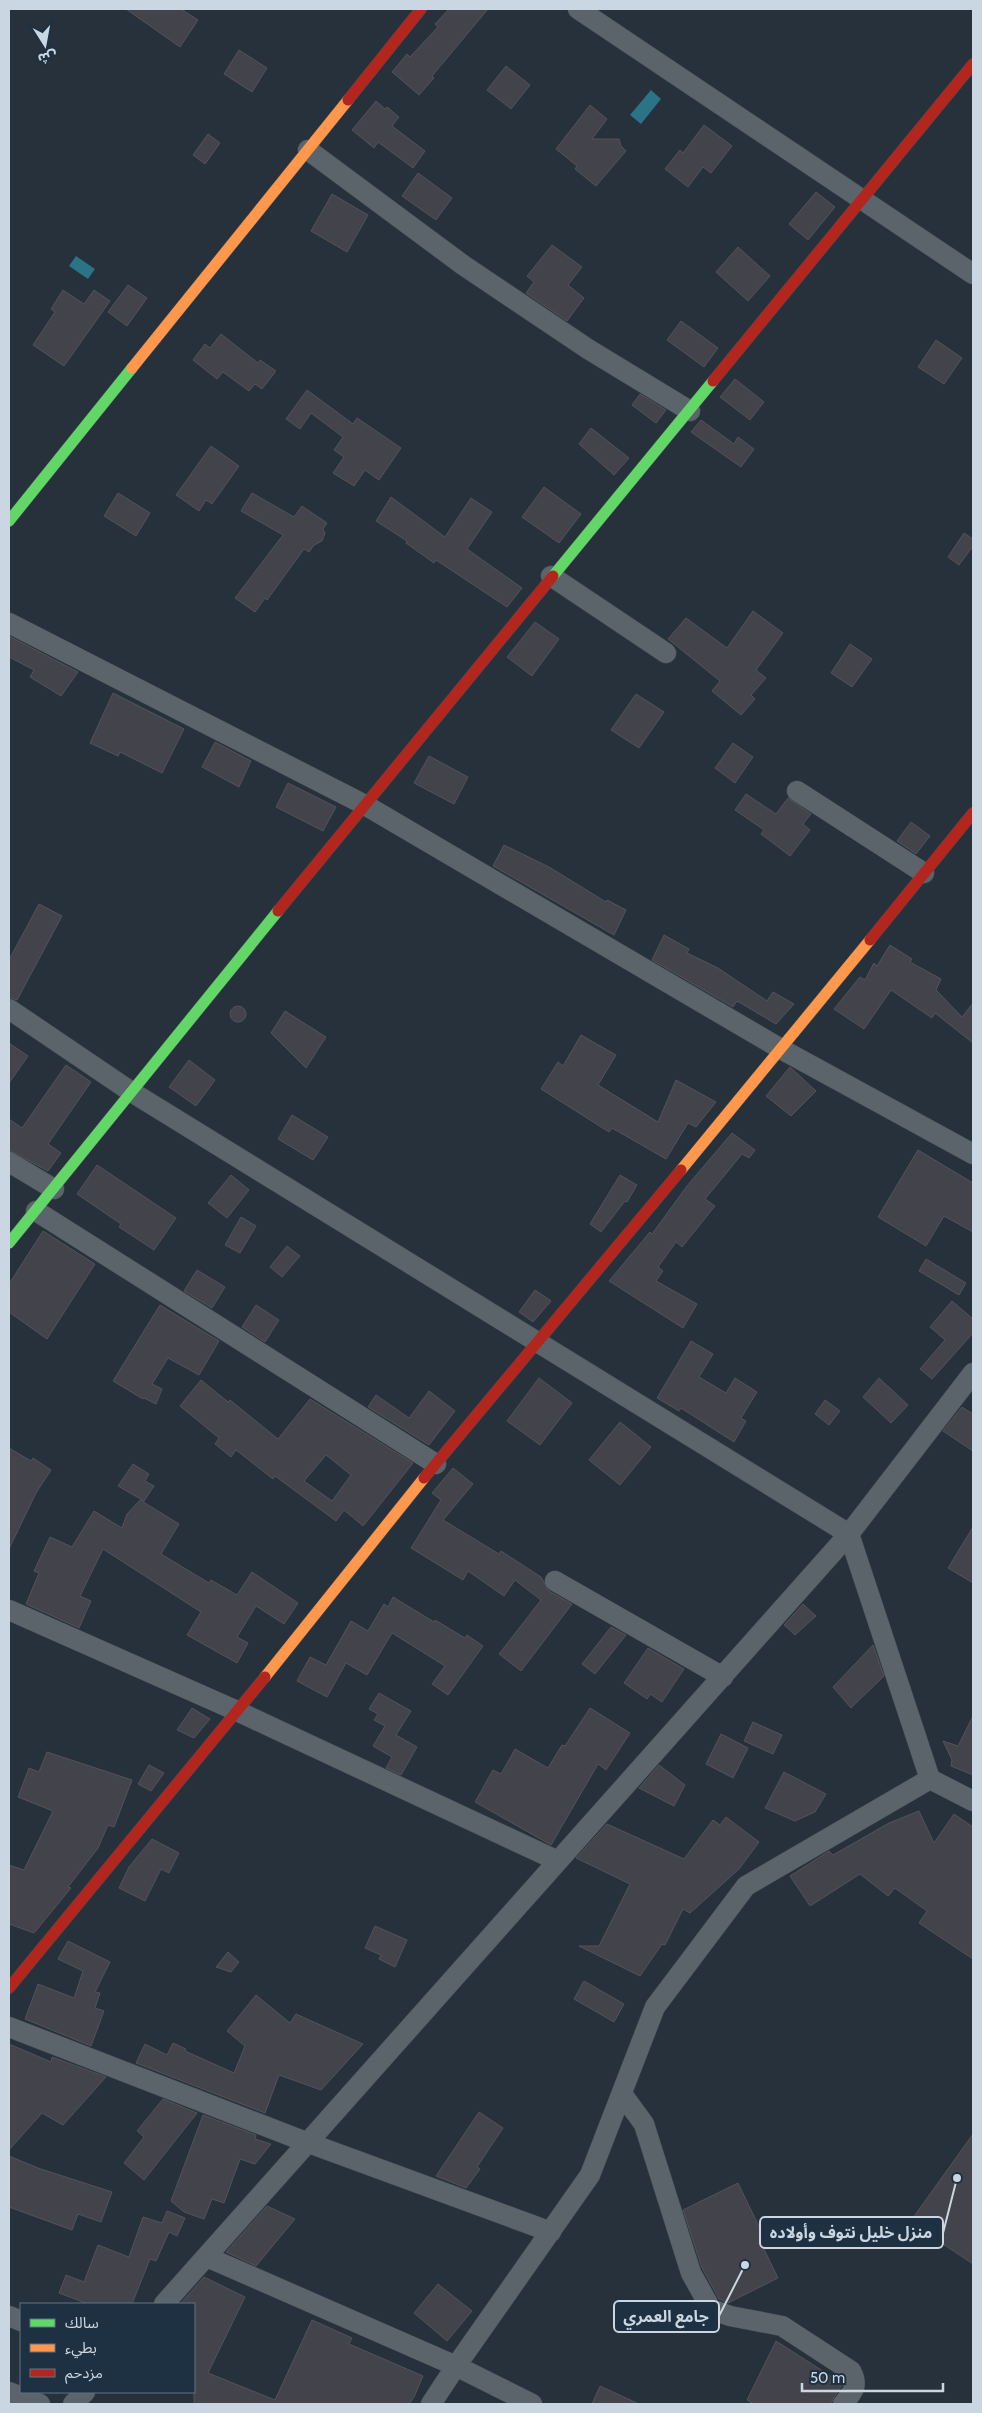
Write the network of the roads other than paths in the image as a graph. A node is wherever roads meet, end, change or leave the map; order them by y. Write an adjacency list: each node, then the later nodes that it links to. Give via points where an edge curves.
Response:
1 (421, 9): 4 (street)
2 (578, 9): 5 (street)
3 (973, 64): 5 (street)
4 (308, 150): 7 (street, via 464,265 588,349); 8 (street)
5 (862, 199): 6 (street); 7 (street)
6 (973, 274)
7 (690, 411): 9 (street)
8 (9, 520)
9 (551, 576): 11 (street); 13 (street)
10 (9, 624): 13 (street)
11 (666, 653)
12 (797, 791): 15 (street)
13 (365, 805): 17 (street); 18 (street)
14 (973, 813): 15 (street)
15 (924, 873): 17 (street)
16 (9, 1010): 18 (street)
17 (781, 1049): 19 (street); 24 (street)
18 (130, 1091): 21 (street); 24 (street)
19 (973, 1154)
20 (9, 1162): 21 (street)
21 (54, 1189): 22 (street)
22 (36, 1211): 23 (street); 26 (street)
23 (9, 1243)
24 (538, 1343): 26 (street); 27 (street)
25 (973, 1373): 27 (street)
26 (436, 1464): 31 (street)
27 (849, 1534): 30 (street); 32 (street)
28 (555, 1581): 30 (street)
29 (9, 1610): 31 (street)
30 (722, 1677): 34 (street)
31 (237, 1711): 34 (street); 35 (street)
32 (930, 1779): 33 (street); 37 (street, via 746,1886 655,2007)
33 (973, 1801)
34 (558, 1861): 38 (street)
35 (9, 1988)
36 (9, 2027): 38 (street)
37 (622, 2094): 39 (street, via 590,2176); 47 (street, via 644,2124 691,2273 711,2309 782,2326 851,2371 856,2380 855,2389)
38 (306, 2142): 39 (street); 40 (street)
39 (551, 2232): 42 (street)
40 (207, 2256): 41 (street); 42 (street)
41 (165, 2303)
42 (456, 2366): 45 (street); 46 (street)
43 (9, 2392): 44 (street)
44 (40, 2404)
45 (431, 2404)
46 (532, 2404)
47 (843, 2404)

